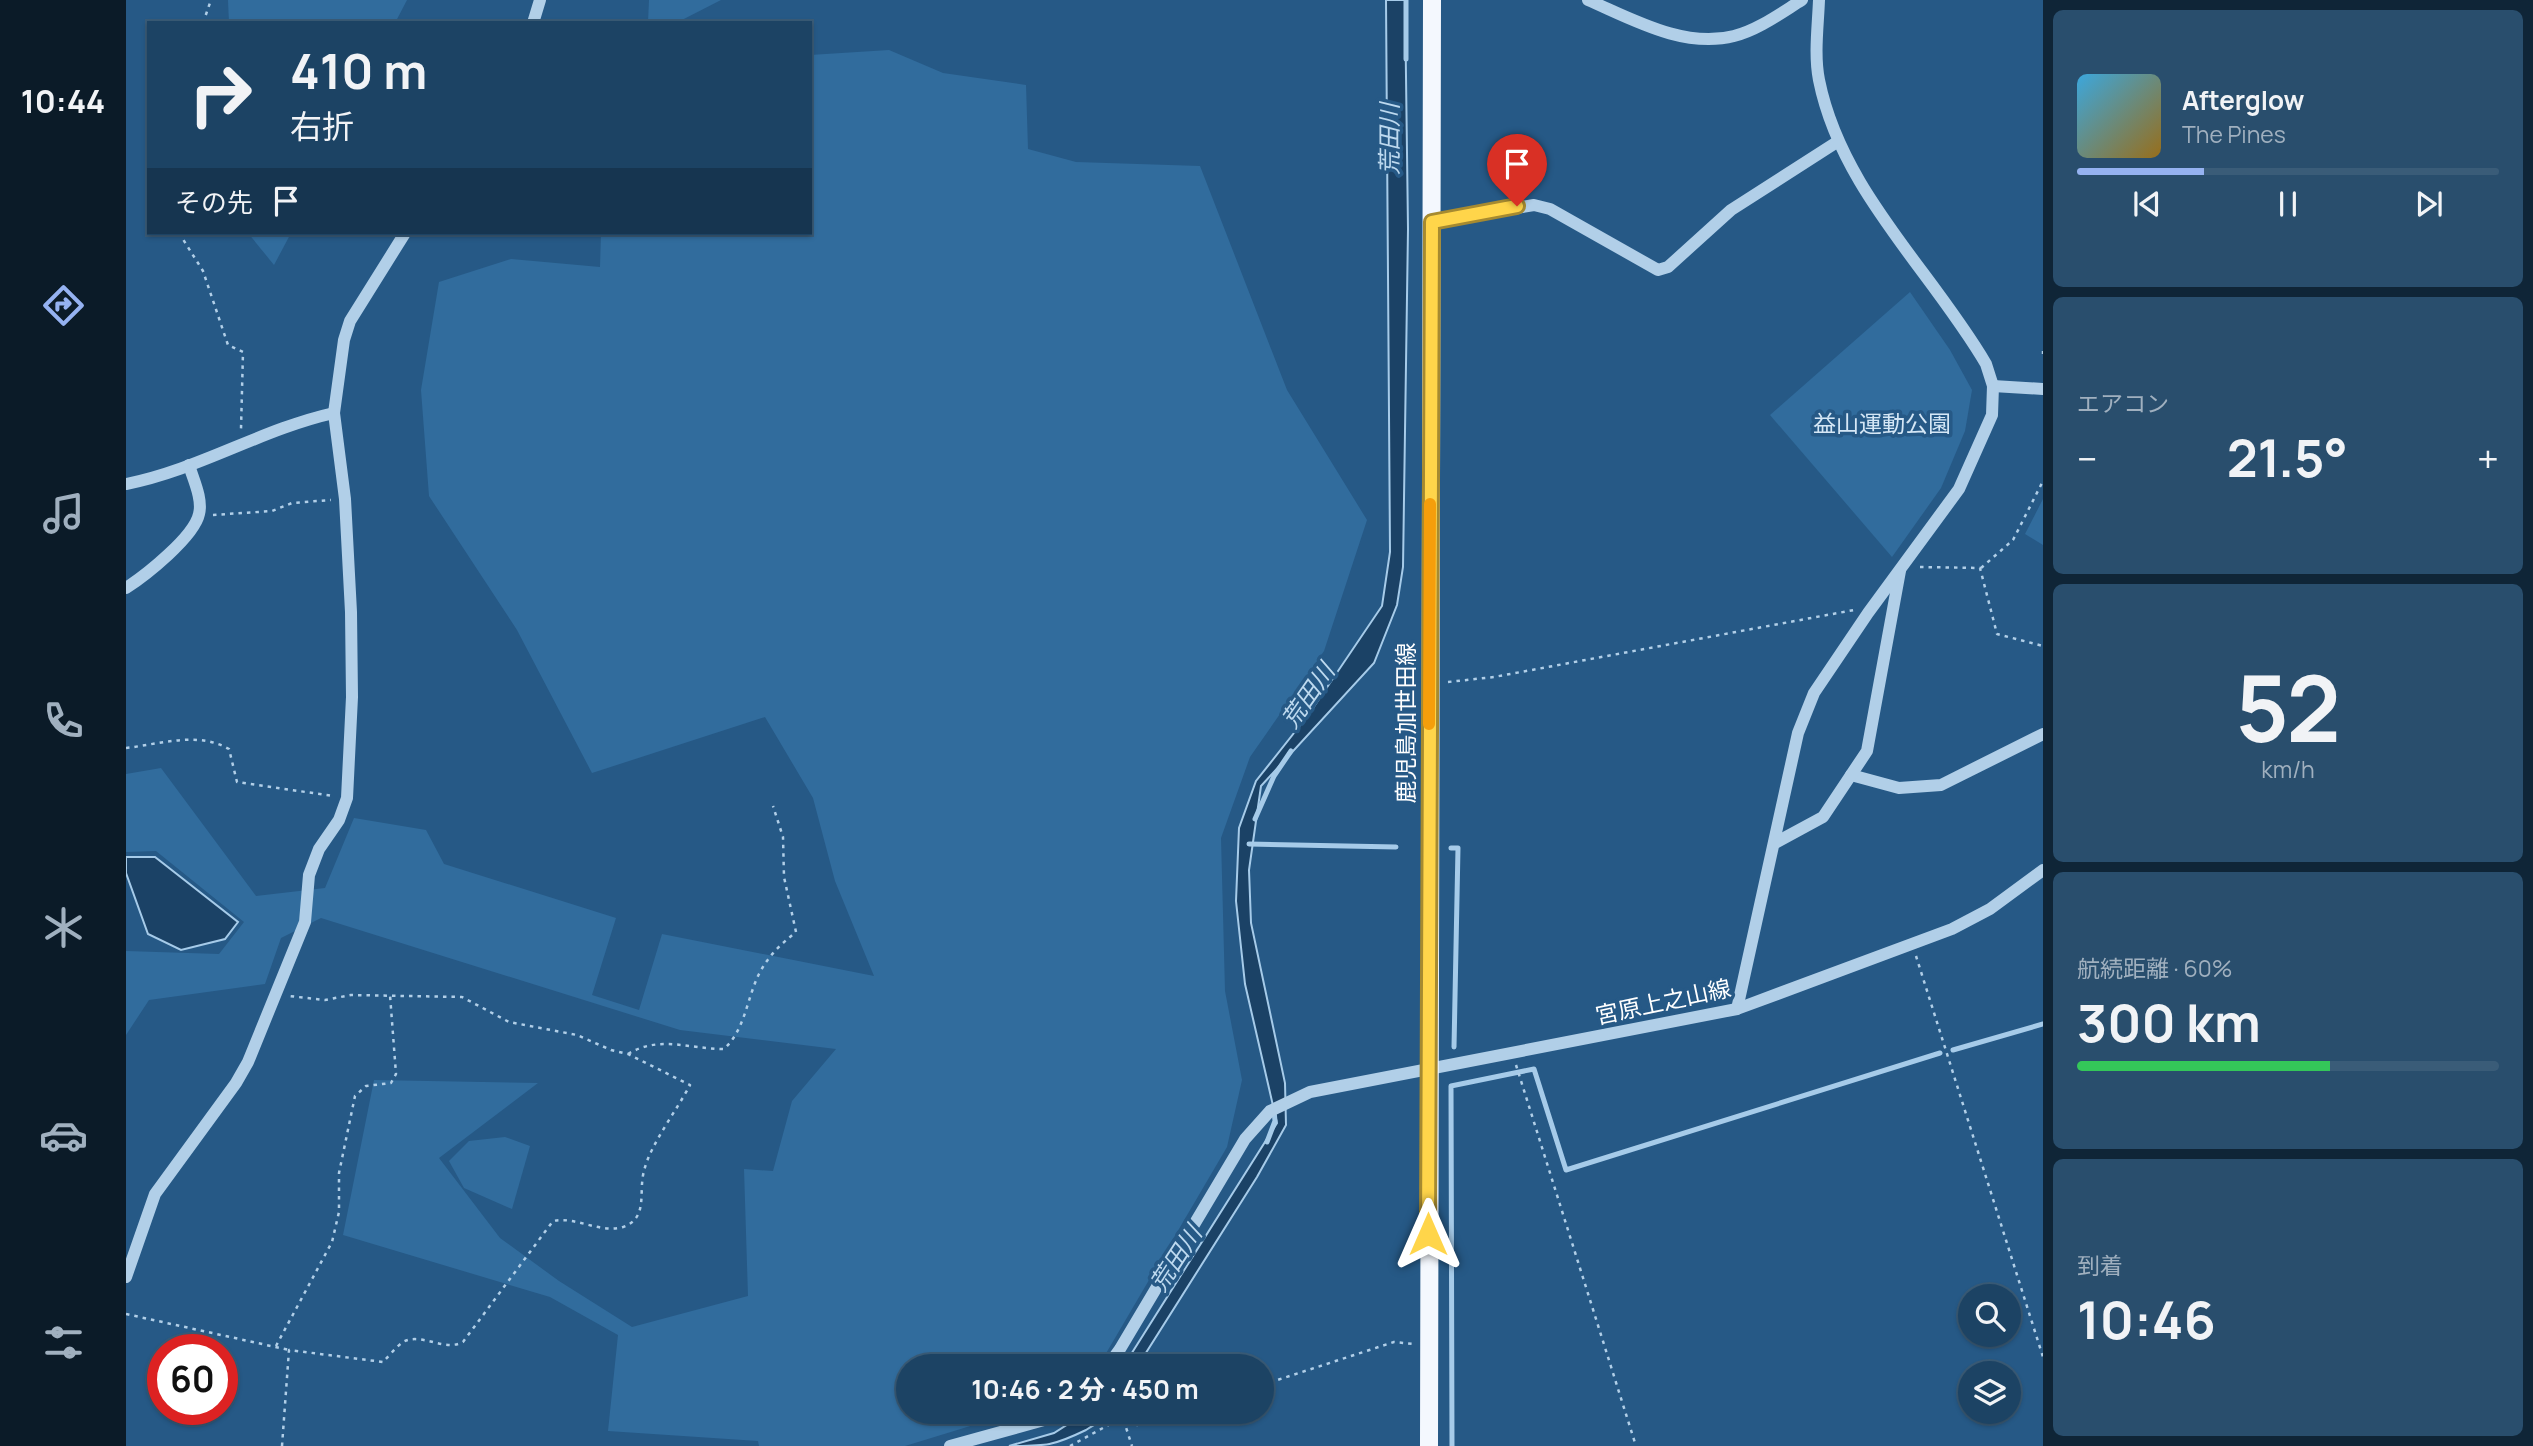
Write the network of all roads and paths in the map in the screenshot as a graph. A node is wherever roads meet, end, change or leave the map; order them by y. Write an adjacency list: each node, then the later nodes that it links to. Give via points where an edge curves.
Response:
1 (211, 0): 7 (path)
2 (540, 0): 8 (street)
3 (1432, 0): 10 (main road, 鹿児島加世田線)
4 (1588, 0): 5 (street, via 1661,31 1707,38 1746,32)
5 (1802, 0)
6 (1819, 0): 9 (street, via 1819,79)
7 (204, 21)
8 (534, 21)
9 (1837, 142): 10 (street, via 1731,210 1668,267 1658,270 1550,209 1534,205); 13 (street, via 1972,340)
10 (1432, 222): 27 (main road, 鹿児島加世田線)
11 (180, 235): 16 (path, via 203,271 228,345 243,352)
12 (404, 235): 15 (street, via 350,321)
13 (1993, 386): 14 (street); 22 (street, via 1992,415 1959,489)
14 (2043, 390)
15 (334, 413): 16 (street); 20 (street)
16 (241, 445): 17 (street)
17 (189, 465): 19 (street); 21 (street)
18 (2043, 481): 23 (path, via 2013,540)
19 (126, 484)
20 (345, 499): 21 (path); 31 (street, via 352,685)
21 (199, 516): 24 (street, via 174,551)
22 (1900, 567): 23 (path); 25 (street); 30 (street, via 1867,751)
23 (1980, 568): 26 (path, via 1997,634)
24 (126, 588)
25 (1868, 613): 27 (path, via 1849,610 1494,677); 33 (street, via 1814,693 1788,769)
26 (2043, 646)
27 (1429, 682): 41 (main road, 鹿児島加世田線)
28 (2043, 734): 30 (street, via 1941,785 1899,788)
29 (126, 748): 31 (path, via 182,739 216,742 229,749 237,782)
30 (1851, 775): 33 (street, via 1823,817)
31 (347, 798): 36 (street, via 309,875 305,922)
32 (773, 806): 39 (path, via 783,837 784,877 796,932 777,947 760,973 734,1040 724,1049 658,1041)
33 (1775, 843): 38 (street)
34 (2043, 870): 35 (street, 宮原上之山線, via 1990,909)
35 (1913, 945): 38 (street, 宮原上之山線); 48 (path)
36 (275, 995): 37 (path, via 325,1000); 42 (street, via 236,1083 155,1194)
37 (390, 995): 39 (path, via 462,997 509,1022 577,1035); 45 (path, via 396,1074 391,1083 366,1087 355,1096 339,1173 339,1212 332,1242)
38 (1737, 1009): 41 (street, 宮原上之山線)
39 (628, 1054): 46 (path, via 690,1085 645,1167 642,1208 633,1223 612,1228 553,1221 456,1346 416,1339 404,1342 383,1362)
40 (1516, 1063): 58 (path)
41 (1428, 1069): 44 (main road, 鹿児島加世田線); 47 (street, 宮原上之山線, via 1310,1092 1270,1111 1245,1139)
42 (126, 1277)
43 (126, 1314): 45 (path)
44 (1427, 1345): 49 (path, via 1394,1342); 57 (main road, 鹿児島加世田線)
45 (276, 1346): 46 (path)
46 (289, 1350): 53 (path)
47 (1117, 1354)
48 (2043, 1357)
49 (1274, 1381)
50 (1030, 1424): 54 (street)
51 (1106, 1424): 55 (path)
52 (1125, 1424): 56 (path)
53 (282, 1446)
54 (950, 1446)
55 (1070, 1446)
56 (1132, 1446)
57 (1429, 1446)
58 (1636, 1446)

